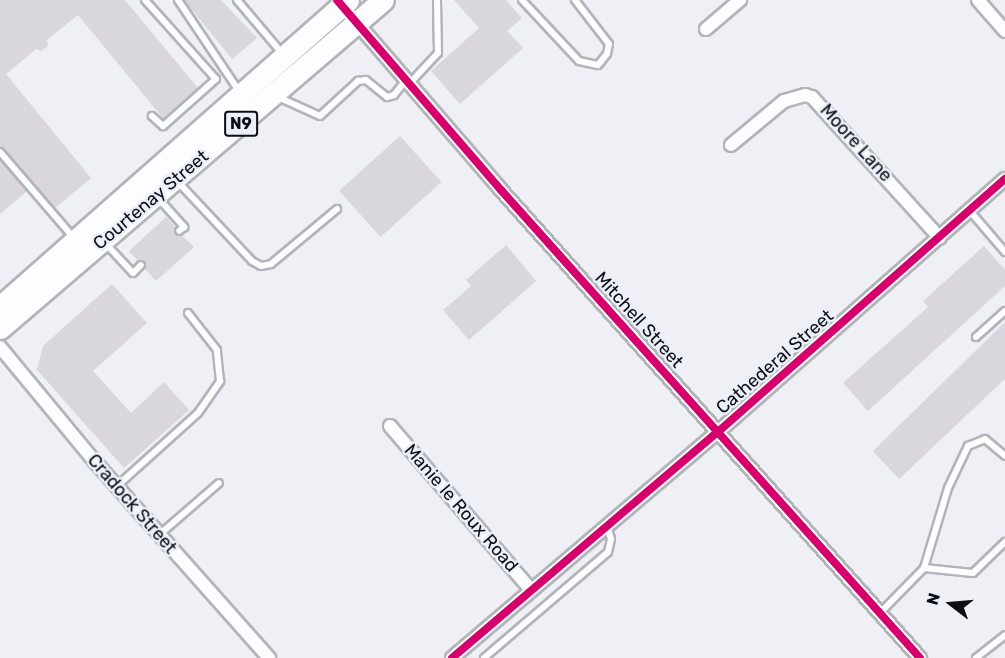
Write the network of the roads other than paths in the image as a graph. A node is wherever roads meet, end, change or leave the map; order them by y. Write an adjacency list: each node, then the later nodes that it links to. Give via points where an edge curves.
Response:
1 (145, 0): 18 (lane, via 216,79 163,126)
2 (178, 0): 17 (lane, via 214,48)
3 (237, 0): 14 (lane)
4 (383, 0): 11 (highway, Courtenay Street / N9)
5 (436, 0): 15 (lane, via 438,53)
6 (522, 0): 7 (lane, via 579,61 598,65 608,54 609,44)
7 (574, 0)
8 (741, 0): 12 (street)
9 (978, 0): 13 (street)
10 (342, 2): 11 (street, Mitchell Street); 14 (highway, Courtenay Street / N9)
11 (358, 21): 15 (street, Mitchell Street); 16 (highway, Courtenay Street / N9)
12 (706, 28)
13 (1005, 31)
14 (286, 58): 17 (highway, Courtenay Street / N9)
15 (408, 82): 16 (lane, via 387,97 366,80 358,81 320,116 286,98); 39 (street, Mitchell Street)
16 (272, 96): 22 (highway, Courtenay Street / N9)
17 (243, 97): 28 (highway, Courtenay Street / N9)
18 (152, 116)
19 (731, 145): 27 (street, Moore Lane, via 784,101 805,94 812,97)
20 (0, 152): 28 (lane)
21 (1005, 179): 25 (street, Cathederal Street)
22 (176, 180): 23 (highway, Courtenay Street / N9); 24 (lane, via 261,266 271,264)
23 (157, 197): 26 (lane, via 184,227); 29 (highway, Courtenay Street / N9)
24 (337, 209)
25 (970, 211): 27 (street, Cathederal Street); 30 (lane)
26 (179, 231)
27 (940, 238): 39 (street, Cathederal Street)
28 (76, 240): 32 (highway, Courtenay Street / N9)
29 (103, 240): 31 (lane, via 133,273); 35 (highway, Courtenay Street / N9)
30 (1005, 252)
31 (141, 265)
32 (0, 307)
33 (1005, 311): 36 (lane)
34 (188, 313): 42 (lane, via 217,350 220,381 198,413)
35 (0, 327)
36 (976, 337)
37 (0, 347): 42 (street, Cradock Street)
38 (390, 426): 47 (street, Manie le Roux Road)
39 (719, 431): 43 (street, Cathederal Street); 48 (street, Mitchell Street)
40 (1005, 456): 46 (lane, via 985,439 968,446 948,488)
41 (219, 483): 44 (lane)
42 (116, 486): 44 (street, Cradock Street)
43 (607, 526): 47 (street, Cathederal Street); 52 (lane, via 611,539 608,552)
44 (158, 535): 50 (street, Cradock Street)
45 (1005, 542): 46 (lane, via 973,573)
46 (924, 567): 48 (lane)
47 (531, 590): 51 (street, Cathederal Street)
48 (880, 612): 53 (street, Mitchell Street)
49 (1005, 635): 54 (lane)
50 (269, 658)
51 (452, 658)
52 (484, 658)
53 (920, 658)
54 (976, 658)

